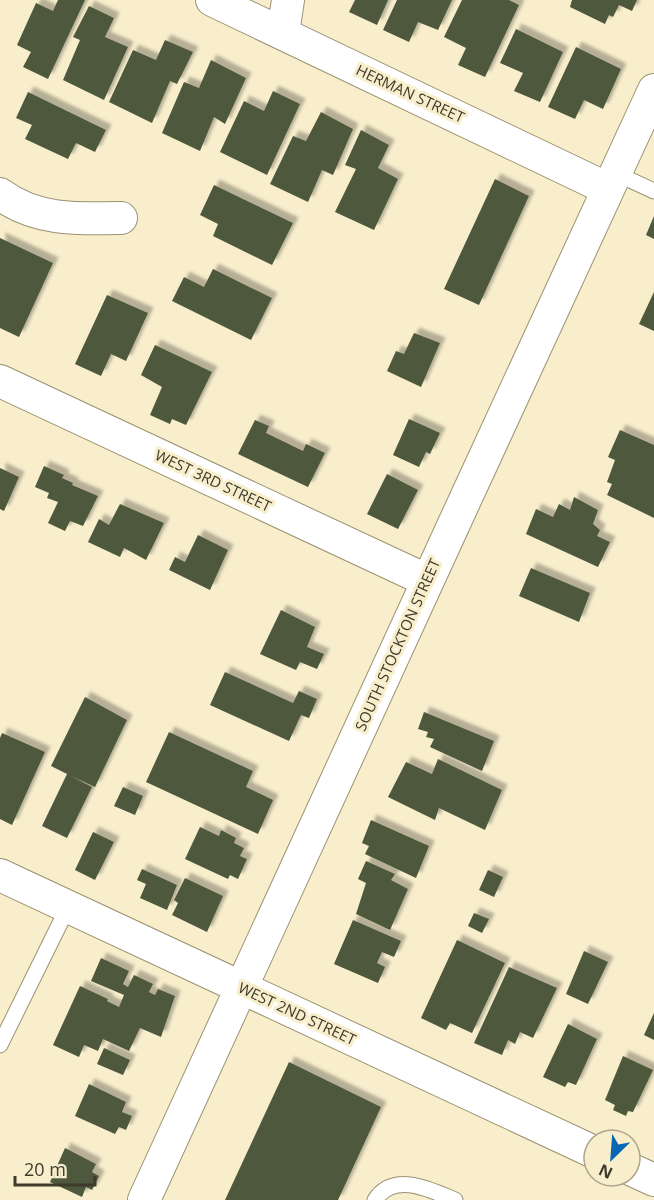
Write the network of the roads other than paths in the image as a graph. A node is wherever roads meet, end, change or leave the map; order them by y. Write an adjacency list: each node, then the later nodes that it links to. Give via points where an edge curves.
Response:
1 (212, 0): 3 (street, HERMAN STREET)
2 (288, 0): 3 (street)
3 (283, 33): 5 (street, HERMAN STREET)
4 (654, 90): 5 (street, SOUTH STOCKTON STREET)
5 (612, 181): 6 (lane); 10 (street, SOUTH STOCKTON STREET)
6 (654, 191)
7 (0, 194): 8 (street, via 9,201 62,219)
8 (121, 219)
9 (0, 381): 10 (street, WEST 3RD STREET)
10 (426, 580): 13 (street, SOUTH STOCKTON STREET)
11 (0, 875): 12 (street, WEST 2ND STREET)
12 (68, 907): 13 (street, WEST 2ND STREET); 14 (lane)
13 (242, 988): 15 (street, WEST 2ND STREET); 16 (street, SOUTH STOCKTON STREET)
14 (0, 1045)
15 (582, 1146)
16 (144, 1200)
17 (375, 1200): 18 (lane, via 392,1185 416,1185)
18 (455, 1200)

